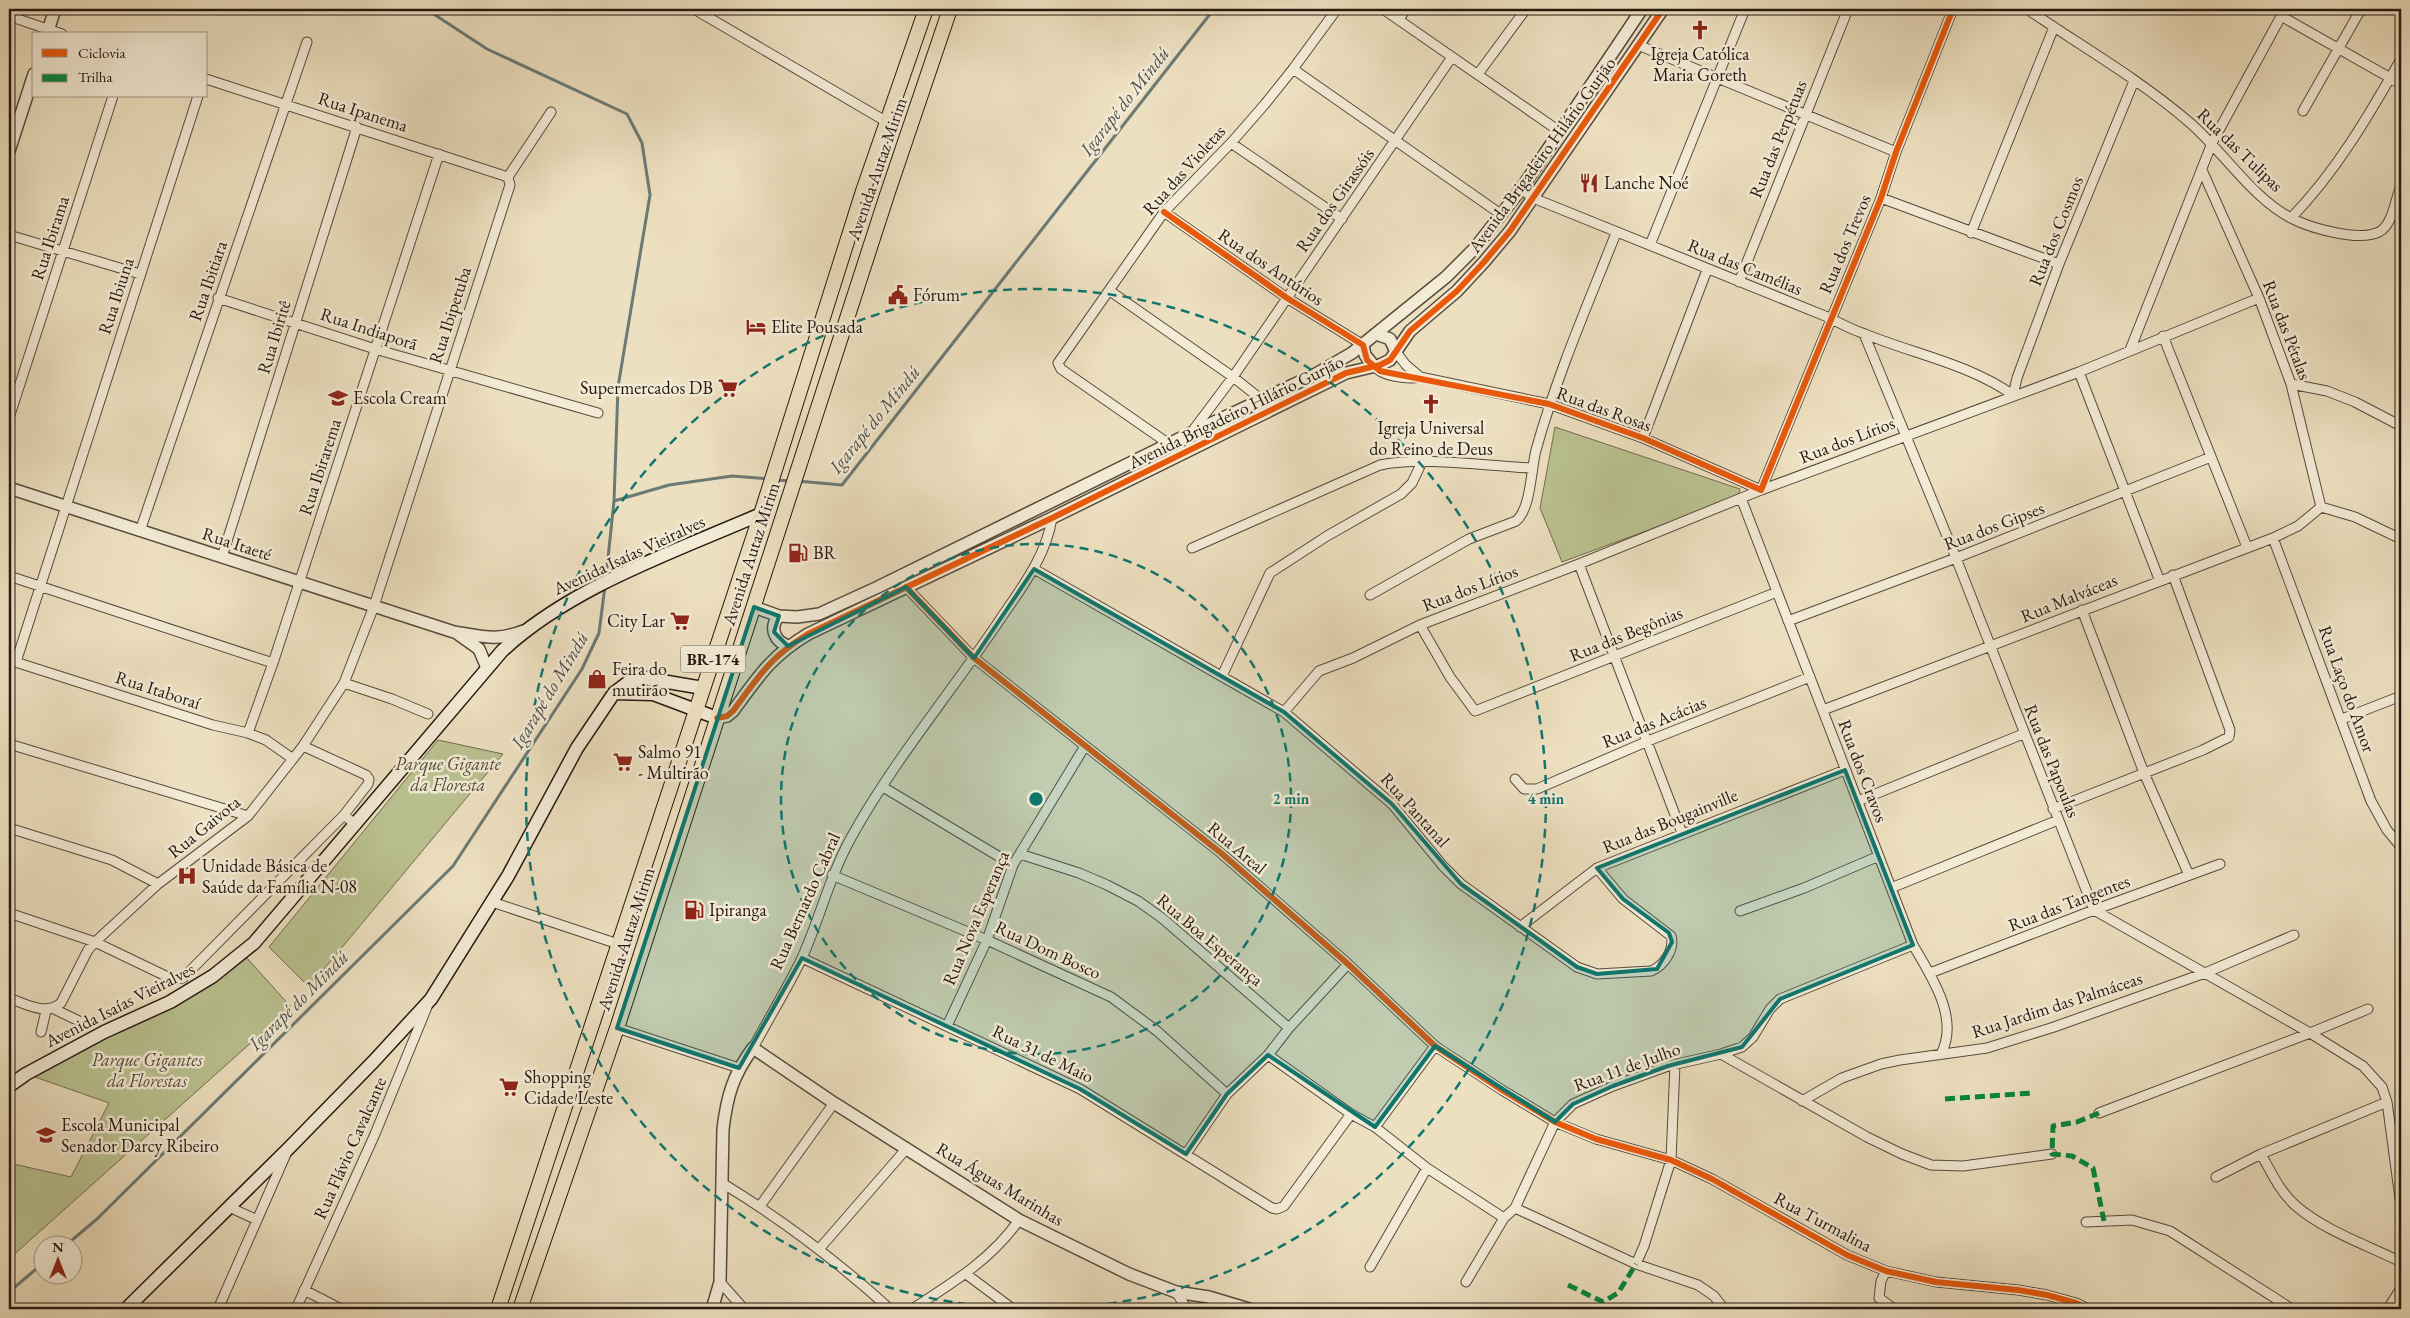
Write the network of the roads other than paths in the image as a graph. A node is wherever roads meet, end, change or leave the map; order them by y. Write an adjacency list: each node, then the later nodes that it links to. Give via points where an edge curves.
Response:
1 (55, 9): 20 (street)
2 (694, 9): 40 (street)
3 (926, 9): 40 (main road, Avenida Autaz Mirim / BR-174)
4 (950, 9): 128 (main road, Avenida Autaz Mirim / BR-174)
5 (1337, 9): 26 (street, Rua das Violetas)
6 (1383, 9): 18 (street)
7 (1406, 9): 18 (street)
8 (1526, 9): 27 (street)
9 (1642, 9): 42 (street, Avenida Brigadeiro Hilário Gurjão)
10 (1663, 9): 22 (street, Avenida Brigadeiro Hilário Gurjão)
11 (1745, 9): 28 (street)
12 (1848, 9): 39 (street, Rua das Perpétuas)
13 (1953, 9): 47 (street, Rua dos Trevos)
14 (2027, 9): 19 (street, Rua das Tulipas)
15 (2361, 9): 23 (street)
16 (2283, 13): 23 (street); 45 (street)
17 (9, 16): 20 (street)
18 (1399, 19): 24 (street)
19 (2054, 27): 32 (street, Rua das Tulipas); 60 (street)
20 (48, 32)
21 (307, 42): 36 (street, Rua Ibitiara)
22 (1638, 45): 28 (street); 53 (street, Avenida Brigadeiro Hilário Gurjão)
23 (2338, 50): 29 (street); 37 (street)
24 (1452, 57): 27 (street); 43 (street, Rua dos Girassóis)
25 (2401, 59): 29 (street)
26 (1294, 69): 43 (street); 44 (street, Rua das Violetas)
27 (1478, 74): 42 (street)
28 (1716, 78): 39 (street); 62 (street)
29 (2390, 79): 33 (street); 57 (street, via 2330,173)
30 (32, 80): 46 (street)
31 (208, 80): 36 (street, Rua Ipanema)
32 (2134, 80): 45 (street, Rua das Tulipas); 64 (street, Rua dos Cosmos)
33 (2401, 84)
34 (112, 98): 63 (street, Rua Ibirama)
35 (197, 98): 66 (street, Rua Ibiuna)
36 (287, 104): 41 (street, Rua Ipanema); 69 (street, Rua Ibitiara)
37 (2304, 111)
38 (551, 112): 50 (street)
39 (1805, 113): 47 (street); 67 (street, Rua das Perpétuas)
40 (887, 122): 108 (main road, Avenida Autaz Mirim / BR-174)
41 (357, 127): 48 (street, Rua Ipanema); 73 (street, Rua Ibiritê)
42 (1559, 131): 52 (street, Avenida Brigadeiro Hilário Gurjão)
43 (1395, 142): 56 (street); 58 (street, Rua dos Girassóis)
44 (1231, 143): 55 (street, Rua das Violetas); 58 (street)
45 (2212, 143): 49 (street); 57 (street, Rua das Tulipas, via 2270,204)
46 (9, 151)
47 (1896, 152): 54 (street, Rua dos Trevos)
48 (439, 154): 50 (street, Rua Ipanema); 80 (street, Rua Ibirarema)
49 (2202, 170): 71 (street, Rua das Pétalas); 81 (street)
50 (508, 177): 84 (street, Rua Ibipetuba, via 510,185)
51 (2401, 186): 57 (street, Rua das Tulipas, via 2383,230 2364,236 2328,230)
52 (1521, 189): 53 (street, Rua das Camélias); 56 (street, Avenida Brigadeiro Hilário Gurjão)
53 (1533, 198): 59 (street, Rua das Camélias); 82 (street, Avenida Brigadeiro Hilário Gurjão, via 1484,262 1410,331)
54 (1881, 198): 60 (street); 72 (street, Rua dos Trevos)
55 (1164, 212): 68 (street, Rua das Violetas); 70 (street, Rua dos Antúrios)
56 (1502, 215): 75 (street, Avenida Brigadeiro Hilário Gurjão, via 1446,277)
57 (2291, 218)
58 (1342, 219): 70 (street, Rua dos Girassóis)
59 (1616, 233): 62 (street, Rua das Camélias); 91 (street)
60 (1972, 233): 64 (street)
61 (9, 235): 63 (street)
62 (1650, 245): 65 (street, Rua das Camélias)
63 (63, 251): 66 (street); 93 (street, Rua Ibirama)
64 (2059, 264): 89 (street, Rua dos Cosmos)
65 (1707, 270): 67 (street, Rua das Camélias); 97 (street)
66 (140, 274): 106 (street, Rua Ibiuna)
67 (1739, 282): 72 (street, Rua das Camélias)
68 (1110, 291): 86 (street); 98 (street, Rua das Violetas, via 1059,360 1058,366)
69 (218, 298): 73 (street, Rua Indiaporã); 110 (street, Rua Ibitiara)
70 (1287, 298): 79 (street, Rua dos Antúrios); 86 (street, Rua dos Girassóis)
71 (2259, 298): 77 (street, Rua dos Lírios); 88 (street, Rua das Pétalas)
72 (1830, 318): 76 (street, Rua das Camélias); 103 (street, Rua dos Trevos)
73 (296, 322): 80 (street, Rua Indiaporã); 115 (street, Rua Ibiritê)
74 (2401, 331): 78 (street)
75 (1376, 334): 79 (street, Avenida Brigadeiro Hilário Gurjão); 82 (street, via 1390,339)
76 (1864, 334): 89 (street, Rua das Camélias, via 1975,374); 96 (street, Rua das Papoulas)
77 (2164, 336): 81 (street, Rua dos Lírios); 99 (street)
78 (2401, 341)
79 (1363, 345): 83 (street, via 1364,355); 90 (street, Avenida Brigadeiro Hilário Gurjão, via 1314,376)
80 (375, 349): 84 (street, Rua Indiaporã); 122 (street, Rua Ibirarema)
81 (2130, 350): 85 (street, Rua dos Lírios)
82 (1396, 352): 83 (street, Avenida Brigadeiro Hilário Gurjão, via 1385,363); 87 (street)
83 (1374, 366): 87 (street, Rua das Rosas, via 1380,371 1412,379); 109 (street, Avenida Brigadeiro Hilário Gurjão, via 1346,373)
84 (449, 370): 92 (street, Rua Indiaporã); 127 (street, Rua Ibipetuba)
85 (2079, 372): 89 (street, Rua dos Lírios); 104 (street)
86 (1233, 377): 90 (street); 95 (street, Rua dos Girassóis)
87 (1420, 377): 91 (street, Rua das Rosas)
88 (2291, 384): 94 (street, via 2326,391 2355,402); 107 (street, Rua das Pétalas)
89 (2013, 395): 96 (street, Rua dos Lírios)
90 (1262, 400): 95 (street, Avenida Brigadeiro Hilário Gurjão)
91 (1548, 404): 97 (street, Rua das Rosas); 101 (street)
92 (598, 412)
93 (9, 418)
94 (2401, 426)
95 (1191, 433): 98 (street, Avenida Brigadeiro Hilário Gurjão)
96 (1905, 436): 103 (street, Rua dos Lírios); 116 (street, Rua das Papoulas)
97 (1643, 438): 103 (street, Rua das Rosas)
98 (1169, 444): 130 (street, Avenida Brigadeiro Hilário Gurjão, via 828,610 804,617)
99 (2211, 457): 104 (street, Rua dos Gipses); 113 (street)
100 (1422, 462): 101 (street); 114 (street, via 1393,463 1367,470); 142 (street, via 1412,483 1401,494 1270,573)
101 (1531, 468): 126 (street, via 1525,508 1516,521 1470,540)
102 (9, 488): 106 (street, Rua Itaeté)
103 (1760, 490): 105 (street, Rua dos Lírios)
104 (2124, 493): 116 (street, Rua dos Gipses); 121 (street)
105 (1741, 498): 117 (street, Rua dos Lírios); 125 (street, Rua dos Cravos)
106 (65, 507): 110 (street, Rua Itaeté); 123 (street, Rua Ibiuna)
107 (2321, 507): 111 (street, Rua Malváceas, via 2298,526); 112 (street, via 2355,516)
108 (761, 514): 133 (main road, Avenida Isaías Vieiralves, via 573,598); 145 (main road, Avenida Autaz Mirim / BR-174)
109 (1052, 518): 118 (street, Rua Bernardo Cabral, via 1048,538); 124 (street, Avenida Brigadeiro Hilário Gurjão)
110 (140, 531): 115 (street, Rua Itaeté)
111 (2273, 538): 113 (street, Rua Malváceas); 153 (street, Rua Laço do Amor)
112 (2401, 539)
113 (2248, 547): 119 (street, Rua Malváceas)
114 (1192, 548)
115 (222, 557): 122 (street, Rua Itaeté)
116 (1956, 558): 131 (street, Rua dos Gipses); 136 (street, Rua das Papoulas)
117 (1579, 564): 132 (street, Rua dos Lírios); 137 (street)
118 (1034, 569): 138 (street, Rua Bernardo Cabral); 142 (street, Rua Pantanal)
119 (2173, 574): 121 (street, Rua Malváceas); 162 (street, via 2225,715 2229,738)
120 (9, 576): 123 (street)
121 (2159, 580): 129 (street, Rua Malváceas)
122 (299, 582): 127 (street, Rua Itaeté); 140 (street, Rua Ibirarema)
123 (40, 586): 139 (street, Rua Ibiuna); 140 (street)
124 (906, 587): 135 (street, Avenida Brigadeiro Hilário Gurjão, via 842,616); 138 (street, Rua Areal)
125 (1777, 592): 131 (street, Rua dos Cravos); 137 (street, Rua das Begônias)
126 (1370, 595)
127 (374, 606): 134 (street, Rua Itaeté); 144 (street, Rua Gaivota)
128 (754, 607): 130 (street, Avenida Brigadeiro Hilário Gurjão); 152 (main road, Avenida Autaz Mirim / BR-174)
129 (2082, 610): 136 (street, Rua Malváceas); 162 (street)
130 (779, 616): 135 (street, via 774,623 774,632 781,643)
131 (1788, 621): 143 (street, Rua dos Cravos)
132 (1420, 625): 137 (street, Rua das Begônias, via 1450,677 1475,711); 150 (street, Rua dos Lírios, via 1319,671)
133 (524, 630): 134 (street, Rua Itaeté, via 508,637 491,638); 141 (main road, Avenida Isaías Vieiralves)
134 (454, 632): 141 (street, Rua Itaeté, via 479,649)
135 (789, 646): 152 (street, Avenida Brigadeiro Hilário Gurjão, via 769,662 733,711)
136 (1990, 648): 148 (street, Rua Malváceas); 155 (street, Rua das Papoulas)
137 (1614, 656): 156 (street)
138 (974, 658): 159 (street, Rua Areal); 164 (street, Rua Bernardo Cabral)
139 (12, 661): 154 (street, Rua Itaboraí, via 213,725)
140 (273, 663): 154 (street, Rua Ibirarema)
141 (488, 668): 170 (main road, Avenida Isaías Vieiralves)
142 (1222, 676): 150 (street, Rua Pantanal)
143 (1810, 677): 148 (street, Rua dos Cravos); 156 (street, Rua das Acácias)
144 (344, 683): 151 (street); 158 (street, Rua Gaivota)
145 (703, 688): 146 (main road, via 644,678 630,680); 149 (main road, Avenida Autaz Mirim / BR-174)
146 (614, 693): 149 (main road, via 653,694); 183 (main road, via 573,755)
147 (2401, 696): 153 (street)
148 (1823, 710): 161 (street, Rua dos Cravos)
149 (696, 712): 152 (main road); 191 (main road, Avenida Autaz Mirim / BR-174)
150 (1284, 712): 187 (street, Rua Pantanal, via 1392,804 1461,884)
151 (428, 714)
152 (717, 718): 203 (main road, Avenida Autaz Mirim / BR-174)
153 (2342, 719): 173 (street, Rua Laço do Amor, via 2371,801)
154 (248, 733): 160 (street, Rua Itaboraí, via 266,740)
155 (2023, 734): 165 (street); 166 (street, Rua das Papoulas)
156 (1648, 741): 163 (street, Rua das Acácias, via 1537,789 1524,789); 172 (street)
157 (9, 744): 168 (street)
158 (304, 746): 160 (street, Rua Gaivota); 167 (street, via 366,775 368,784)
159 (1085, 746): 174 (street, Rua Nova Esperança); 194 (street, Rua Areal, via 1221,853)
160 (293, 759): 168 (street, Rua Gaivota)
161 (1846, 770): 165 (street, Rua dos Cravos); 172 (street, Rua das Bougainville)
162 (2144, 773): 166 (street); 180 (street)
163 (1515, 780)
164 (883, 787): 177 (street); 179 (street, Rua Bernardo Cabral, via 851,837)
165 (1858, 801): 175 (street, Rua dos Cravos)
166 (2053, 808): 169 (street, Rua das Papoulas)
167 (344, 815): 170 (street); 190 (street, via 183,978 172,978)
168 (248, 816): 181 (street, Rua Gaivota)
169 (2058, 820): 182 (street); 184 (street, Rua das Papoulas)
170 (356, 825): 214 (main road, Avenida Isaías Vieiralves, via 254,942 213,976 170,1002 124,1022)
171 (9, 828): 181 (street, via 112,860)
172 (1682, 832): 178 (street, Rua das Bougainville)
173 (2401, 847)
174 (1020, 854): 177 (street, Rua Nova Esperança); 204 (street, Rua Boa Esperança, via 1107,884 1138,902 1162,918)
175 (1879, 856): 182 (street, Rua dos Cravos); 185 (street)
176 (2220, 864): 180 (street, Rua das Tangentes)
177 (1013, 865): 189 (street, Rua Nova Esperança)
178 (1597, 868): 187 (street, Rua das Bougainville); 187 (street, Rua Pantanal, via 1623,899 1671,936 1670,949 1661,966 1651,971 1588,972)
179 (832, 875): 189 (street, Rua Dom Bosco); 193 (street, Rua Bernardo Cabral)
180 (2189, 875): 184 (street, Rua das Tangentes)
181 (158, 884): 190 (street, Rua Gaivota)
182 (1891, 888): 192 (street, Rua dos Cravos)
183 (492, 902): 191 (street); 198 (main road)
184 (2094, 910): 195 (street, Rua das Tangentes); 196 (street)
185 (1740, 911)
186 (9, 913): 190 (street)
187 (1520, 927)
188 (2294, 935): 196 (street, Rua Jardim das Palmáceas)
189 (987, 940): 202 (street, Rua Nova Esperança); 215 (street, Rua Dom Bosco, via 1111,997 1157,1031)
190 (95, 942): 199 (street, Rua Gaivota)
191 (618, 944): 256 (main road, Avenida Autaz Mirim / BR-174)
192 (1913, 945): 195 (street, Rua dos Cravos); 209 (street, Rua 11 de Julho, via 1780,1000 1770,1009 1748,1043)
193 (802, 958): 202 (street, Rua 31 de Maio); 208 (street, Rua Bernardo Cabral)
194 (1348, 964): 204 (street); 207 (street, Rua Areal)
195 (1930, 973): 210 (street, Rua dos Cravos, via 1948,1028)
196 (2205, 973): 206 (street); 210 (street, Rua Jardim das Palmáceas, via 1987,1048)
197 (9, 998): 199 (street)
198 (431, 999): 224 (main road); 249 (street, Rua Flávio Cavalcante, via 375,1134)
199 (54, 1008): 201 (street); 205 (street, Rua Gaivota)
200 (2368, 1009): 206 (street)
201 (79, 1021)
202 (947, 1026): 225 (street, Rua 31 de Maio, via 1080,1088)
203 (617, 1028): 213 (street); 257 (main road, Avenida Autaz Mirim / BR-174)
204 (1289, 1028): 211 (street)
205 (41, 1032)
206 (2310, 1033): 217 (street, via 2363,1066 2382,1088); 219 (street)
207 (1435, 1046): 221 (street, Rua Areal); 222 (street)
208 (753, 1048): 213 (street, Rua Bernardo Cabral); 218 (street, Rua Águas Marinhas)
209 (1721, 1054): 212 (street, Rua 11 de Julho); 216 (street)
210 (1941, 1054): 216 (street, Rua Jardim das Palmáceas, via 1864,1070 1842,1078)
211 (1268, 1055): 215 (street); 220 (street)
212 (1676, 1064): 221 (street, Rua 11 de Julho, via 1573,1104); 228 (street)
213 (739, 1068): 231 (street, Rua Bernardo Cabral, via 726,1106)
214 (11, 1082)
215 (1227, 1094): 225 (street)
216 (1802, 1101): 226 (street, via 1902,1154 1931,1165 1963,1166)
217 (2387, 1102): 227 (street); 233 (street)
218 (834, 1103): 223 (street, Rua Águas Marinhas); 232 (street)
219 (2099, 1113)
220 (1351, 1114): 222 (street); 225 (street, Rua 31 de Maio, via 1284,1206 1277,1209 1258,1201)
221 (1555, 1122): 228 (street, Rua Turmalina, via 1596,1139); 235 (street, Rua 11 de Julho)
222 (1375, 1127): 229 (street)
223 (906, 1148): 238 (street, Rua Águas Marinhas); 240 (street)
224 (288, 1149): 234 (main road); 237 (street)
225 (1186, 1154)
226 (2052, 1154)
227 (2261, 1154): 230 (street); 241 (street, via 2295,1205 2325,1225)
228 (1671, 1160): 242 (street); 244 (street, Rua Turmalina, via 1742,1195 1847,1255)
229 (1428, 1168): 236 (street); 243 (street)
230 (2216, 1177)
231 (722, 1182): 232 (street); 246 (street, Rua Bernardo Cabral)
232 (760, 1206): 240 (street)
233 (2401, 1206)
234 (229, 1207): 237 (street); 252 (main road)
235 (1515, 1208): 236 (street, Rua 11 de Julho); 242 (street)
236 (1504, 1218): 247 (street, Rua 11 de Julho)
237 (257, 1220): 253 (street)
238 (1019, 1220): 245 (street, via 1000,1243); 250 (street, Rua Águas Marinhas, via 1106,1263)
239 (2086, 1222): 268 (street, via 2132,1220 2170,1231)
240 (820, 1248): 260 (street)
241 (2401, 1262)
242 (1636, 1264): 265 (street, via 1698,1285 1714,1296)
243 (1370, 1267)
244 (1886, 1271): 251 (street, Rua Turmalina, via 1936,1282 2018,1290); 266 (street, via 1879,1298)
245 (966, 1274): 261 (street); 262 (street)
246 (720, 1282): 258 (street, Rua Bernardo Cabral); 259 (street)
247 (1466, 1282)
248 (2401, 1288): 269 (street)
249 (304, 1290): 254 (street, Rua Flávio Cavalcante); 255 (street)
250 (1176, 1292): 263 (street); 264 (street, Rua Águas Marinhas, via 1209,1297)
251 (2074, 1306): 267 (street, Rua Turmalina)
252 (126, 1309)
253 (218, 1309)
254 (296, 1309)
255 (341, 1309)
256 (498, 1309)
257 (520, 1309)
258 (712, 1309)
259 (744, 1309)
260 (890, 1309)
261 (912, 1309)
262 (1013, 1309)
263 (1187, 1309)
264 (1249, 1309)
265 (1724, 1309)
266 (1894, 1309)
267 (2088, 1309)
268 (2292, 1309)
269 (2388, 1309)

